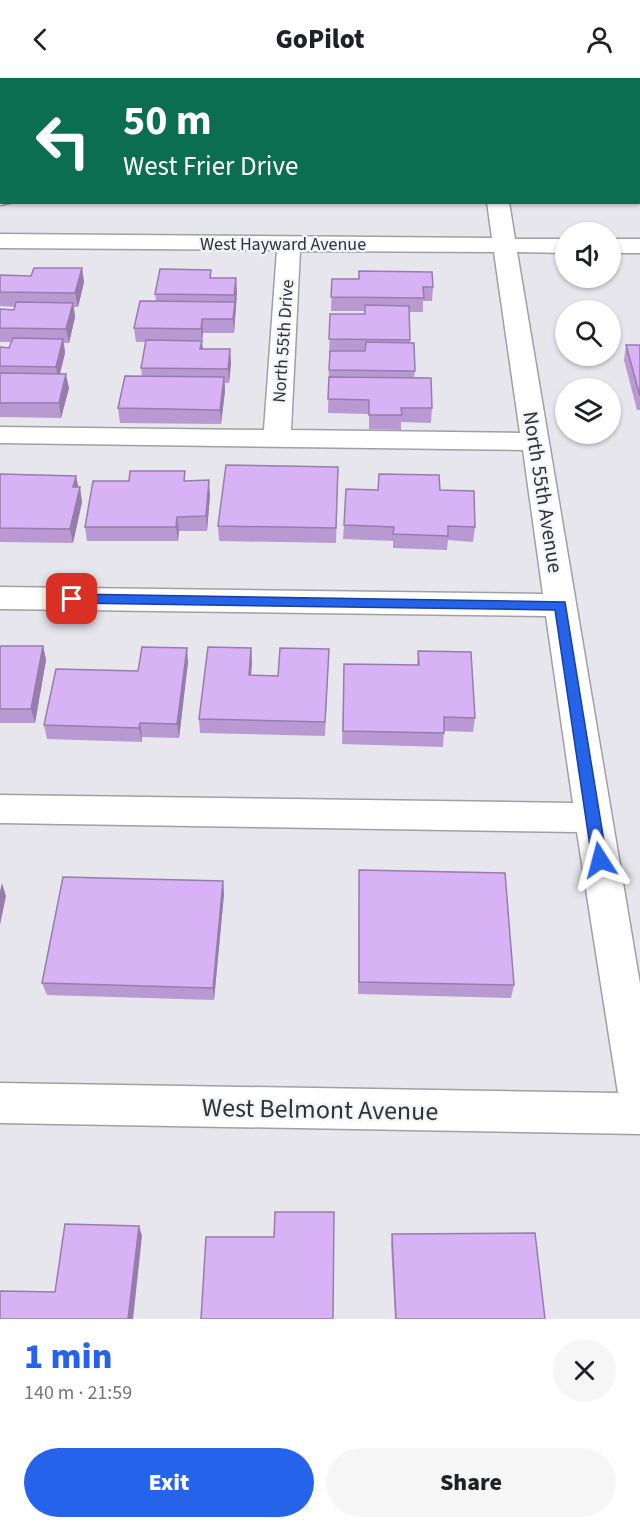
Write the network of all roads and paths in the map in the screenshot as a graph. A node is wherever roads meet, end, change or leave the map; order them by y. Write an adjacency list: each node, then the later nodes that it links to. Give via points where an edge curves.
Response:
1 (498, 204): 4 (street, North 55th Avenue)
2 (0, 241): 3 (street, West Hayward Avenue)
3 (289, 244): 4 (street, West Hayward Avenue); 9 (street, North 55th Drive)
4 (505, 246): 5 (street, West Hayward Avenue); 10 (street, North 55th Avenue)
5 (555, 246)
6 (621, 246): 7 (street)
7 (640, 246)
8 (0, 435): 9 (street)
9 (277, 439): 10 (street)
10 (535, 442): 12 (street, North 55th Avenue)
11 (0, 598): 12 (street)
12 (561, 605): 14 (street, North 55th Avenue)
13 (0, 809): 14 (street)
14 (593, 818): 15 (street, North 55th Avenue)
15 (640, 1101)
16 (0, 1103): 17 (street, West Belmont Avenue)
17 (640, 1114)

